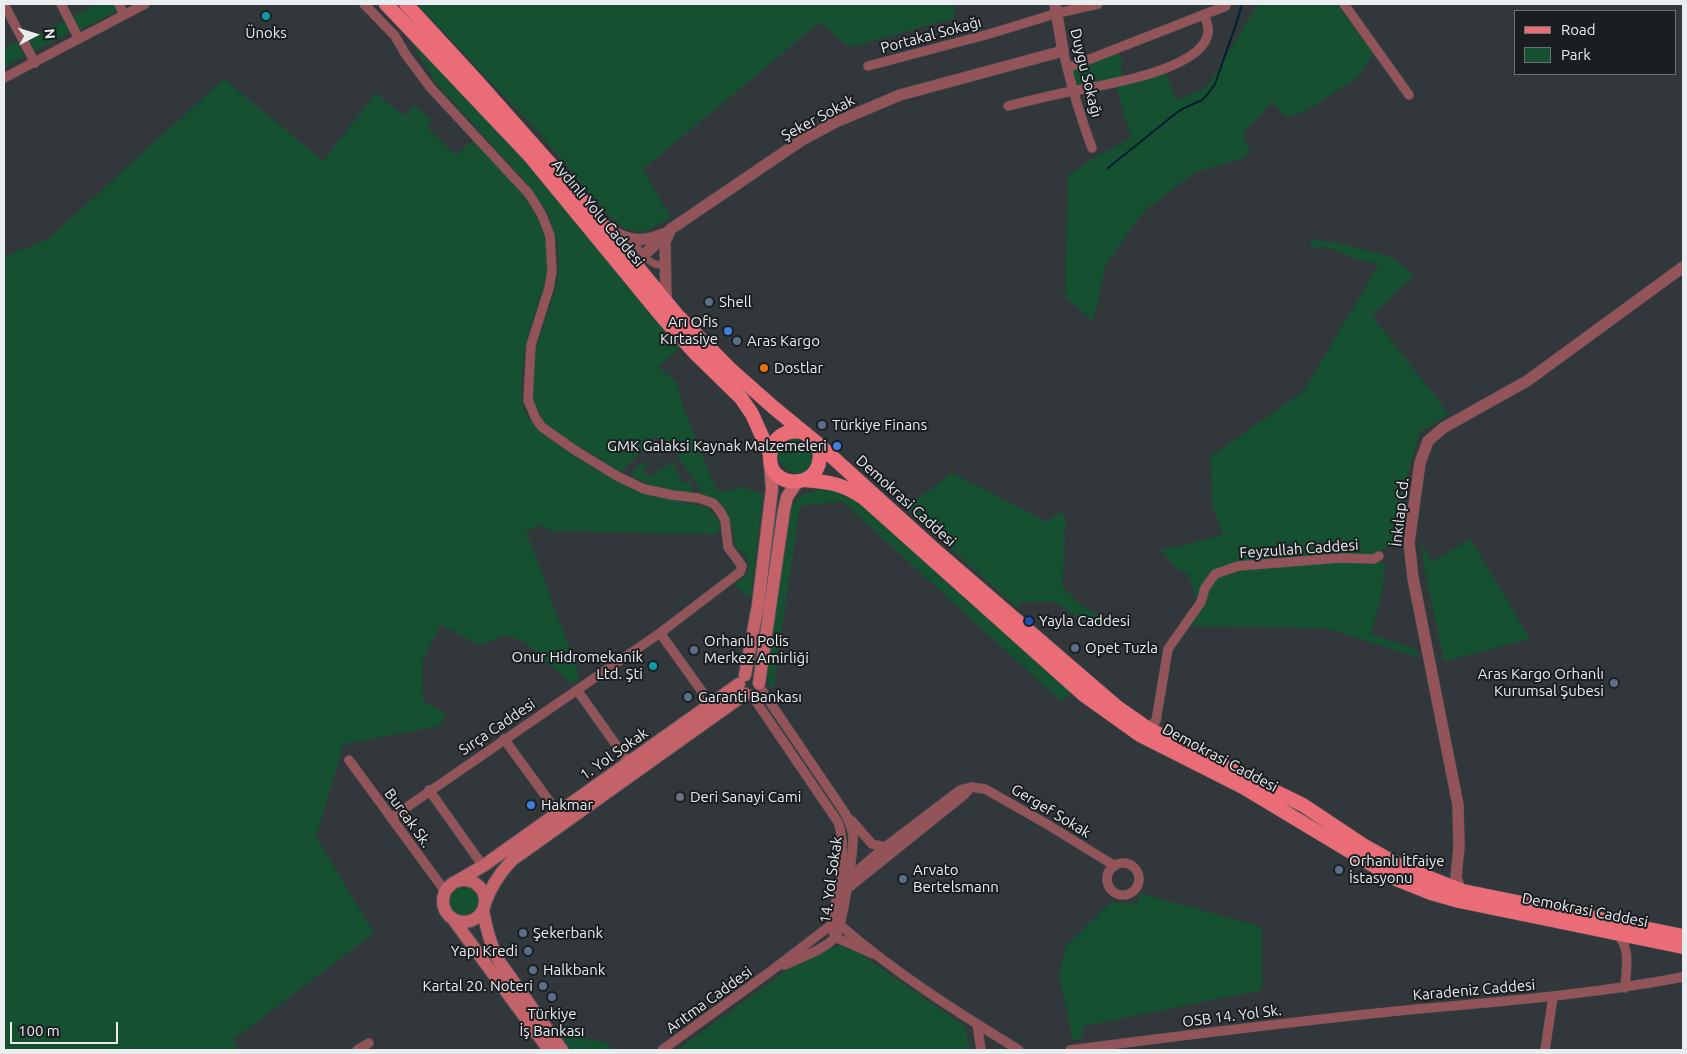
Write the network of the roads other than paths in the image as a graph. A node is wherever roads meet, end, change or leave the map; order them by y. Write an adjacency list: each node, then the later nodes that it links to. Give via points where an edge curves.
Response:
1 (4, 4): 16 (street)
2 (61, 4): 14 (street)
3 (118, 4): 13 (street)
4 (145, 4): 13 (street)
5 (364, 4): 35 (street, Sırça Caddesi, via 395,36 430,87 528,194 542,216 550,236 552,271 531,345 528,400 536,419 573,450 616,476 644,489 713,503 725,520 728,547 742,566 740,572)
6 (386, 4): 25 (main road, Aydınlı Yolu Caddesi, via 530,156)
7 (406, 4): 25 (main road, Aydınlı Yolu Caddesi)
8 (1092, 4): 11 (street, Portakal Sokağı)
9 (1344, 4): 21 (street)
10 (1226, 6): 12 (street)
11 (1056, 8): 15 (street, Duygu Sokağı); 17 (street, Portakal Sokağı, via 989,34)
12 (1204, 14): 18 (street); 20 (street, via 1210,29 1196,53 1140,77)
13 (124, 16): 14 (street)
14 (79, 40): 16 (street)
15 (1064, 51): 18 (street, Duygu Sokağı); 24 (street, Şeker Sokak, via 900,95 836,122 802,140)
16 (35, 62): 19 (street)
17 (868, 66)
18 (1067, 68): 20 (street, Duygu Sokağı)
19 (4, 78)
20 (1074, 91): 22 (street); 23 (street, Duygu Sokağı, via 1076,106)
21 (1409, 95)
22 (1008, 106)
23 (1092, 148)
24 (671, 229): 25 (street, Şeker Sokak); 26 (street, via 665,242)
25 (634, 255): 26 (street, via 657,251); 28 (main road, Aydınlı Yolu Caddesi); 31 (main road, Aydınlı Yolu Caddesi, via 634,282 696,354 740,398 752,414)
26 (665, 263): 28 (street)
27 (1683, 267): 53 (street, İnkılap Cd., via 1527,381 1443,428 1428,441 1420,463 1409,542 1413,578 1458,805)
28 (666, 302): 29 (main road, Aydınlı Yolu Caddesi, via 729,368)
29 (806, 433): 30 (main road); 31 (main road, via 788,432 780,436 774,442)
30 (818, 444): 32 (main road, via 821,460 818,469 813,476); 39 (main road, Demokrasi Caddesi, via 1080,676)
31 (770, 457): 32 (main road, via 772,467 782,479); 34 (main road, via 772,489)
32 (801, 481): 34 (main road, via 787,497); 49 (main road, Demokrasi Caddesi, via 839,484 851,489 1084,695 1140,735 1243,787)
33 (1379, 556): 39 (street, Feyzullah Caddesi, via 1238,566 1215,574 1204,588 1201,602 1168,648 1156,721)
34 (764, 606): 36 (main road)
35 (660, 633): 37 (street, Sırça Caddesi); 38 (street)
36 (750, 686): 38 (main road, 1. Yol Sokak); 46 (street, 14. Yol Sokak); 57 (street, 14. Yol Sokak, via 838,822 843,840); 60 (main road, 1. Yol Sokak, via 512,860 494,882)
37 (577, 690): 40 (street, Sırça Caddesi); 42 (street)
38 (711, 704): 42 (main road, 1. Yol Sokak)
39 (1147, 728): 48 (main road, Demokrasi Caddesi)
40 (504, 739): 44 (street, Sırça Caddesi); 45 (street)
41 (349, 760): 47 (street, Burcak Sk.)
42 (629, 763): 45 (main road, 1. Yol Sokak)
43 (971, 787): 50 (street, via 960,790); 52 (street, Gergef Sokak, via 985,789); 57 (street, via 964,796)
44 (429, 790): 47 (street, Sırça Caddesi); 51 (street)
45 (558, 813): 51 (main road, 1. Yol Sokak)
46 (845, 813): 50 (street, via 868,840); 54 (street, 14. Yol Sokak, via 854,838)
47 (391, 818): 58 (street, Burcak Sk.)
48 (1335, 824): 49 (main road); 56 (main road, Demokrasi Caddesi)
49 (1338, 843): 56 (main road, Demokrasi Caddesi, via 1388,874)
50 (885, 847): 54 (street)
51 (483, 866): 55 (main road, 1. Yol Sokak)
52 (1115, 866)
53 (1457, 868): 56 (street, via 1452,879); 59 (street, İnkılap Cd., via 1457,882)
54 (848, 878): 57 (street)
55 (457, 881): 58 (main road, 1. Yol Sokak); 60 (main road, via 476,884 484,894)
56 (1434, 887): 59 (main road, Demokrasi Caddesi); 63 (main road, Demokrasi Caddesi, via 1459,901)
57 (842, 888): 62 (street, 14. Yol Sokak)
58 (445, 891): 61 (main road, via 444,910)
59 (1463, 891): 64 (main road, Demokrasi Caddesi)
60 (484, 908): 61 (main road, via 473,920 460,922); 77 (main road, via 491,946 499,961)
61 (453, 919): 76 (main road)
62 (836, 925): 65 (street, 14. Yol Sokak); 67 (street); 68 (street, 14. Yol Sokak)
63 (1613, 932): 66 (main road, Demokrasi Caddesi); 70 (street, via 1623,940 1625,947)
64 (1683, 936)
65 (835, 937): 67 (street); 68 (street, 14. Yol Sokak, via 823,947)
66 (1683, 946)
67 (873, 954): 73 (street)
68 (771, 971): 78 (street, Arıtma Caddesi)
69 (1683, 977): 70 (street, Karadeniz Caddesi)
70 (1625, 988): 71 (street, Karadeniz Caddesi)
71 (1553, 997): 72 (street, Karadeniz Caddesi); 82 (street, Karadeniz Caddesi)
72 (1398, 1011): 81 (street, OSB 14. Yol Sk.)
73 (977, 1024): 79 (street); 80 (street)
74 (371, 1047): 75 (street)
75 (357, 1050)
76 (549, 1050)
77 (562, 1050)
78 (662, 1050)
79 (981, 1050)
80 (1019, 1050)
81 (1070, 1050)
82 (1545, 1050)

